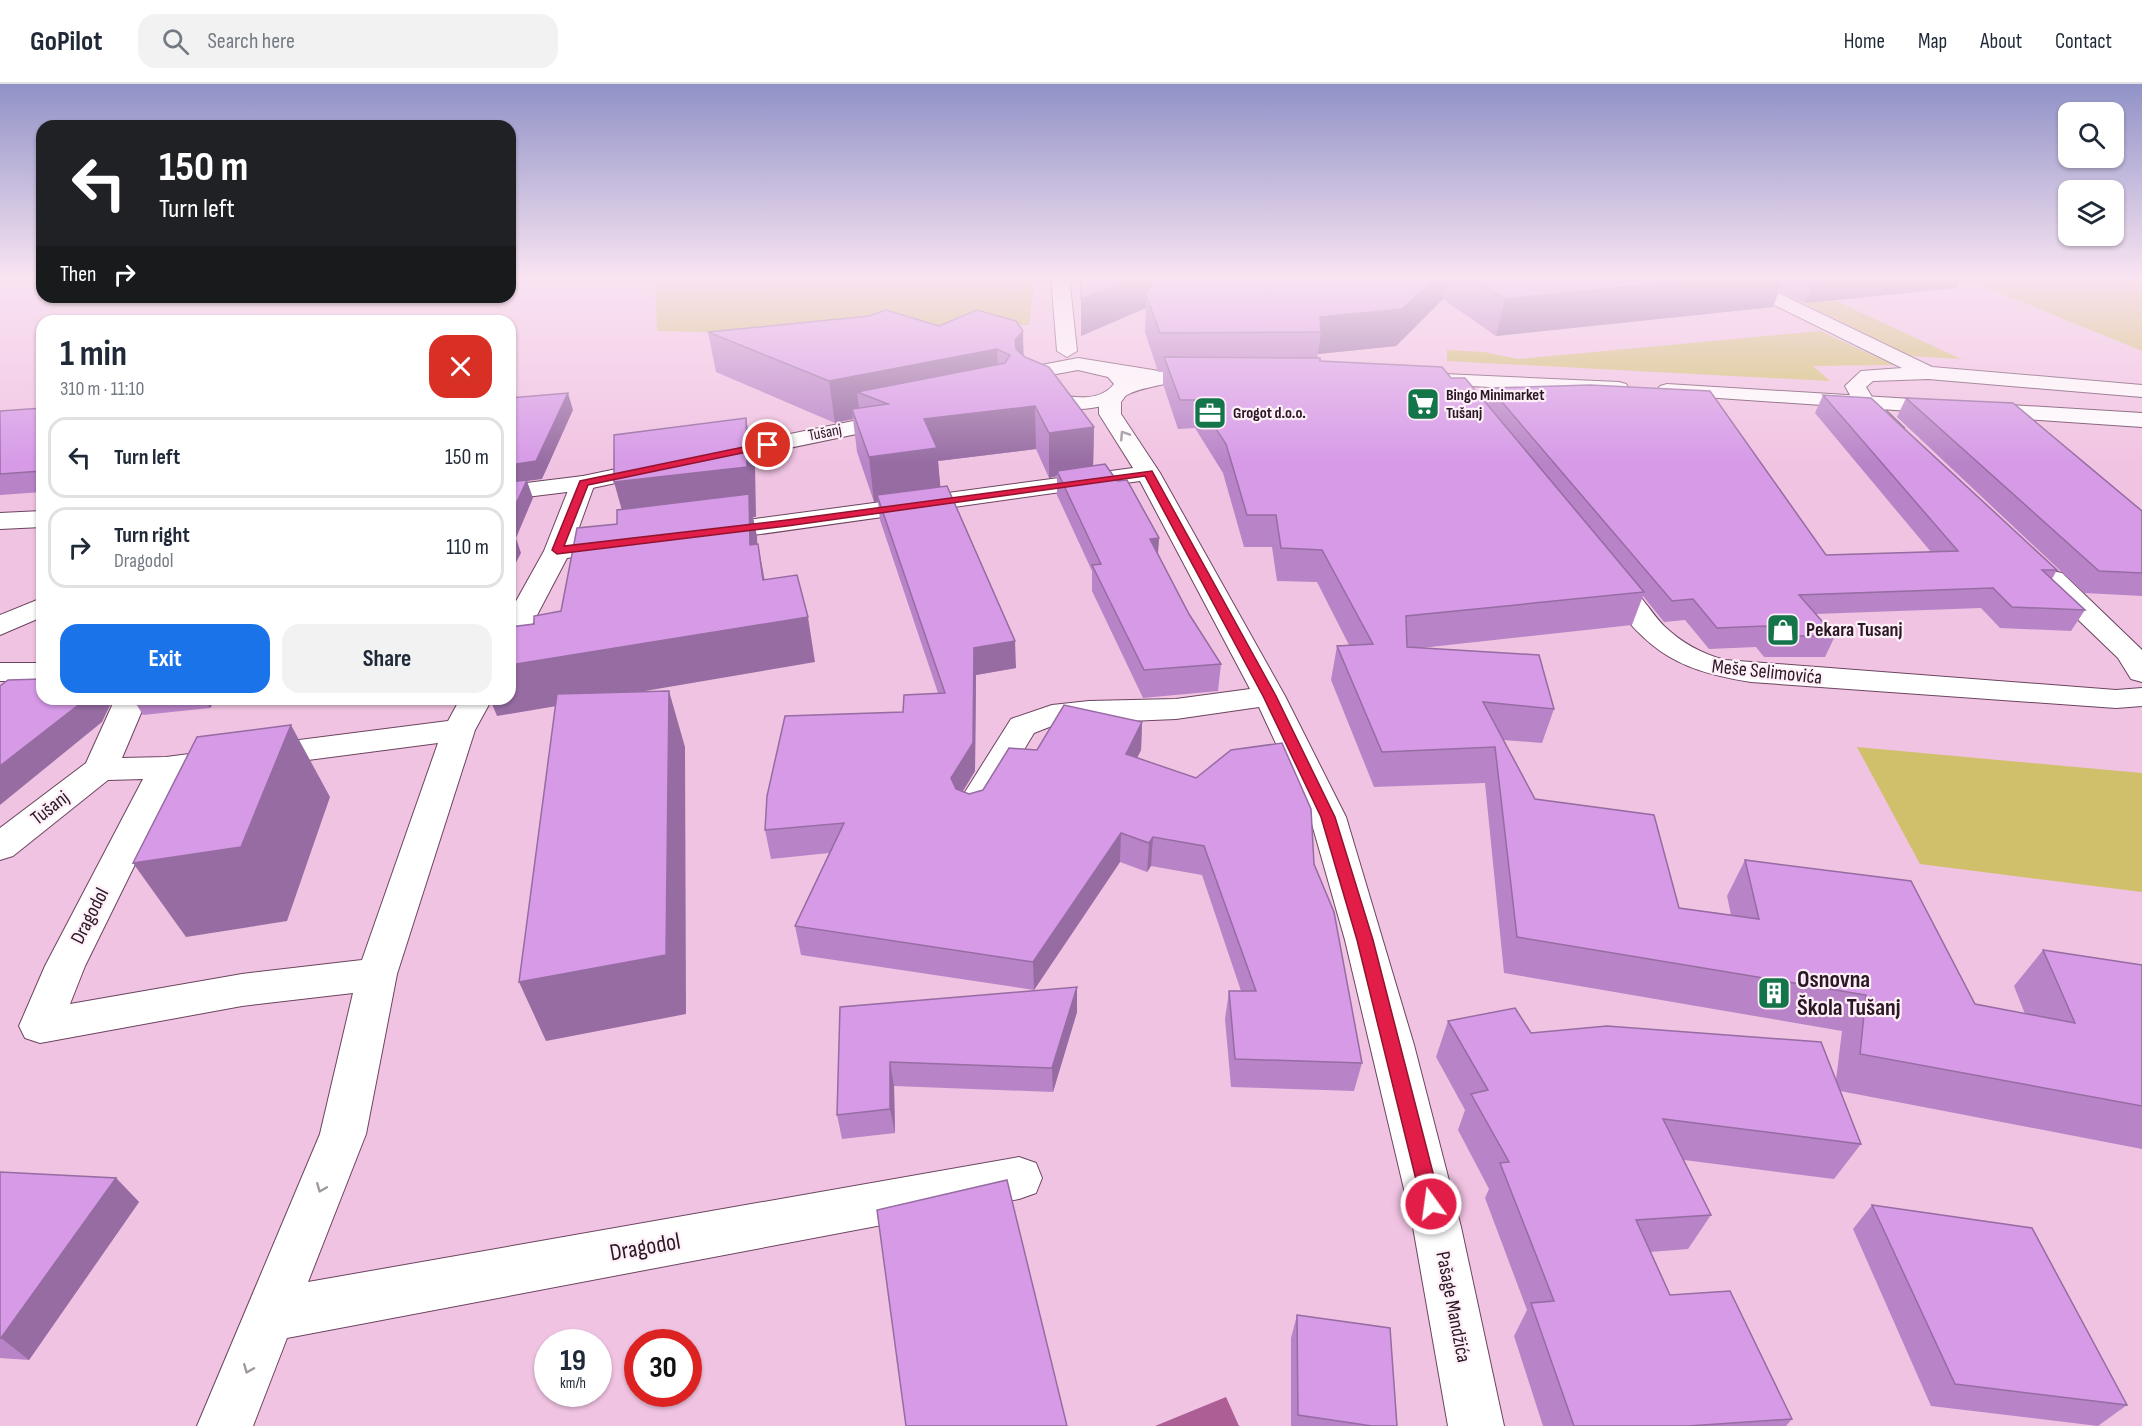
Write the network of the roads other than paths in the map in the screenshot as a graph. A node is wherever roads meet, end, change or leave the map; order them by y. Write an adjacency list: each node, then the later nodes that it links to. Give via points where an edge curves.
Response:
1 (1066, 339): 3 (street)
2 (1858, 339): 6 (street)
3 (1067, 351): 4 (street); 5 (street)
4 (1092, 365): 5 (street); 11 (street)
5 (1050, 367): 10 (street, via 1031,376)
6 (1928, 373): 12 (street); 14 (street, via 1868,375 1855,386)
7 (1187, 378): 11 (street)
8 (1404, 378): 9 (street)
9 (1451, 379): 14 (street); 15 (street)
10 (1028, 382): 13 (street, via 1035,394); 13 (street, via 1009,396)
11 (1118, 386): 13 (street, via 1090,403); 19 (street, Pašage Mandžića, one-way to 11, via 1110,414 1110,402)
12 (2142, 391)
13 (1046, 399)
14 (1864, 401): 17 (street); 18 (street)
15 (1470, 405)
16 (918, 415): 20 (street, Tušanj)
17 (2142, 420)
18 (1908, 442)
19 (1149, 473): 24 (street); 35 (street, Pašage Mandžića)
20 (584, 483): 21 (street, Tušanj); 26 (street)
21 (516, 491)
22 (36, 519): 23 (street)
23 (0, 521)
24 (684, 537)
25 (638, 542): 26 (street)
26 (557, 550): 31 (street)
27 (1595, 561): 36 (street, Meše Selimovića, via 1670,648 1708,667 2116,699)
28 (2036, 563): 34 (street, via 2129,653)
29 (36, 609): 30 (street)
30 (0, 626)
31 (516, 627)
32 (0, 672): 33 (street)
33 (36, 672)
34 (2142, 673)
35 (1269, 696): 41 (street, via 1176,709 1052,715 1032,722 1022,726); 46 (street, Pašage Mandžića, via 1328,817 1365,940 1437,1227)
36 (2142, 697)
37 (128, 705): 40 (street, Tušanj)
38 (468, 715): 39 (street); 43 (street)
39 (166, 768): 40 (street); 43 (street, Dragodol, via 65,966 40,1026 242,990)
40 (100, 769): 42 (street, Tušanj)
41 (972, 808)
42 (0, 847)
43 (377, 974): 45 (street, one-way to 45, via 343,1134)
44 (1019, 1178): 45 (street, Dragodol)
45 (270, 1315): 47 (street, one-way to 47)
46 (1476, 1425)
47 (225, 1426)

